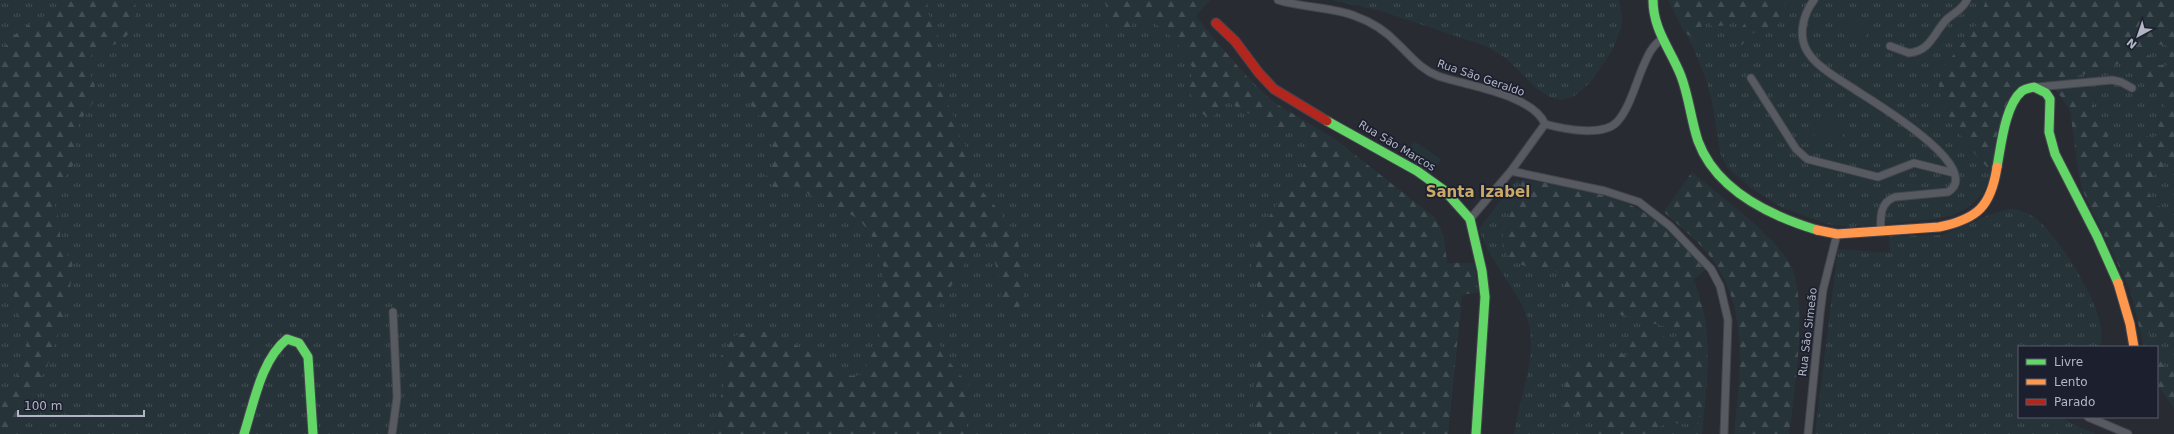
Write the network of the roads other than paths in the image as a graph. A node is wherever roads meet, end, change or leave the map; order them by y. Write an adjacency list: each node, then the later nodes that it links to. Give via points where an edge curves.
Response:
1 (1278, 0): 11 (street, Rua São Geraldo, via 1361,18 1389,35 1423,68 1438,76 1502,95 1528,106 1538,113)
2 (1653, 0): 6 (street, via 1654,21)
3 (1814, 0): 13 (street, via 1806,14 1802,31 1804,44 1810,55 1845,83 1924,137 1950,165)
4 (1966, 0): 7 (street, via 1928,46 1909,53)
5 (1216, 24): 14 (street, Rua São Marcos, via 1240,47 1267,84 1281,95 1417,171 1445,191)
6 (1662, 39): 11 (street, via 1651,49 1625,110 1613,125 1604,129 1584,130); 16 (street, via 1686,89 1698,139 1706,159 1713,168 1734,187 1783,217 1812,229)
7 (1890, 46)
8 (1751, 78): 13 (street, via 1796,149 1807,159 1872,177 1886,175 1914,162)
9 (2036, 88): 10 (street, via 2112,80); 15 (street, via 2029,88 2021,93 2009,114 2000,142 1995,183 1987,201 1959,222 1940,227); 18 (street, via 2045,92 2050,99 2048,122 2053,151 2116,277 2128,307)
10 (2132, 88)
11 (1546, 124): 12 (street)
12 (1511, 171): 14 (street); 24 (street, via 1606,191 1639,202 1670,226 1711,269 1720,286 1728,320)
13 (1954, 173): 15 (street, via 1954,182 1948,192 1888,200 1881,212)
14 (1470, 219): 23 (street, Rua São Marcos, via 1485,297)
15 (1881, 231): 16 (street)
16 (1837, 234): 25 (street, Rua São Simeão, via 1823,290)
17 (393, 312): 22 (street, via 398,373)
18 (2134, 346)
19 (2090, 418): 26 (street)
20 (244, 434): 21 (street, via 267,369 279,345 290,339 302,347 308,357)
21 (313, 434)
22 (392, 434)
23 (1476, 434)
24 (1724, 434)
25 (1808, 434)
26 (2128, 434)

